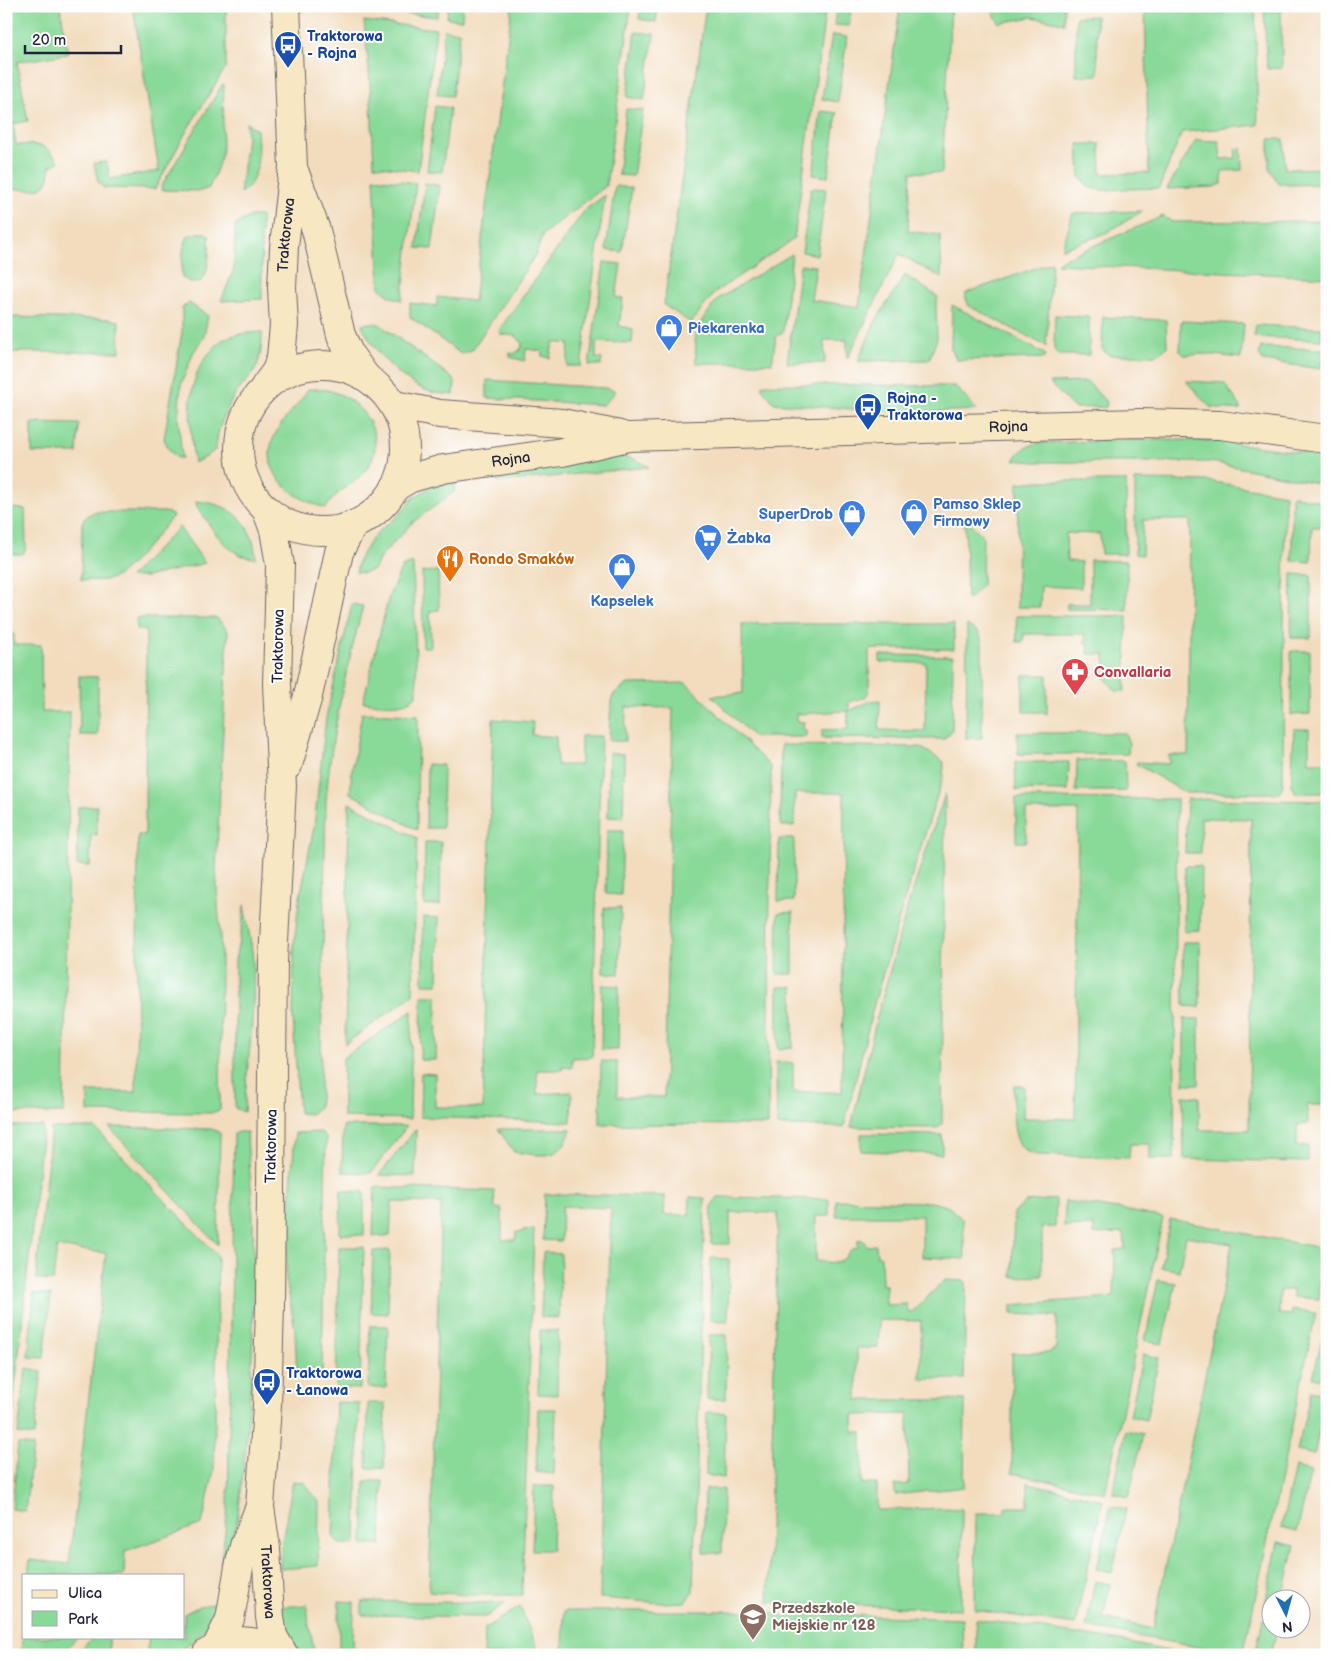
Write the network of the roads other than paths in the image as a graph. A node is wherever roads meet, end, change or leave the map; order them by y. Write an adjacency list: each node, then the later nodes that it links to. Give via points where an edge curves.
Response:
1 (286, 6): 2 (main road, Traktorowa)
2 (293, 167): 3 (main road, Traktorowa, via 316,230 341,335 354,362); 4 (main road, Traktorowa, via 284,246 281,357)
3 (366, 377): 4 (main road, via 334,365 307,366 287,372); 5 (main road, via 379,386)
4 (265, 388): 9 (main road, via 245,417 239,452 248,486)
5 (394, 406): 6 (main road, Rojna, via 440,414 562,423); 8 (main road, via 402,425 405,446 403,467)
6 (628, 437): 7 (main road, Rojna, via 1159,423 1220,425); 8 (main road, Rojna, via 562,452 443,468)
7 (1327, 439)
8 (395, 487): 10 (main road, via 375,512)
9 (266, 509): 10 (main road, via 283,521 302,528 333,530); 11 (main road, Traktorowa, via 274,530 280,565 277,685)
10 (353, 525): 11 (main road, Traktorowa, via 339,552 308,696)
11 (282, 786): 12 (main road, Traktorowa, via 273,961 268,1396)
12 (260, 1507): 13 (main road, Traktorowa, via 244,1546 230,1619); 14 (main road, Traktorowa, via 270,1617 273,1636)
13 (210, 1650): 14 (main road, via 235,1641 253,1641 270,1646)
14 (283, 1655)

